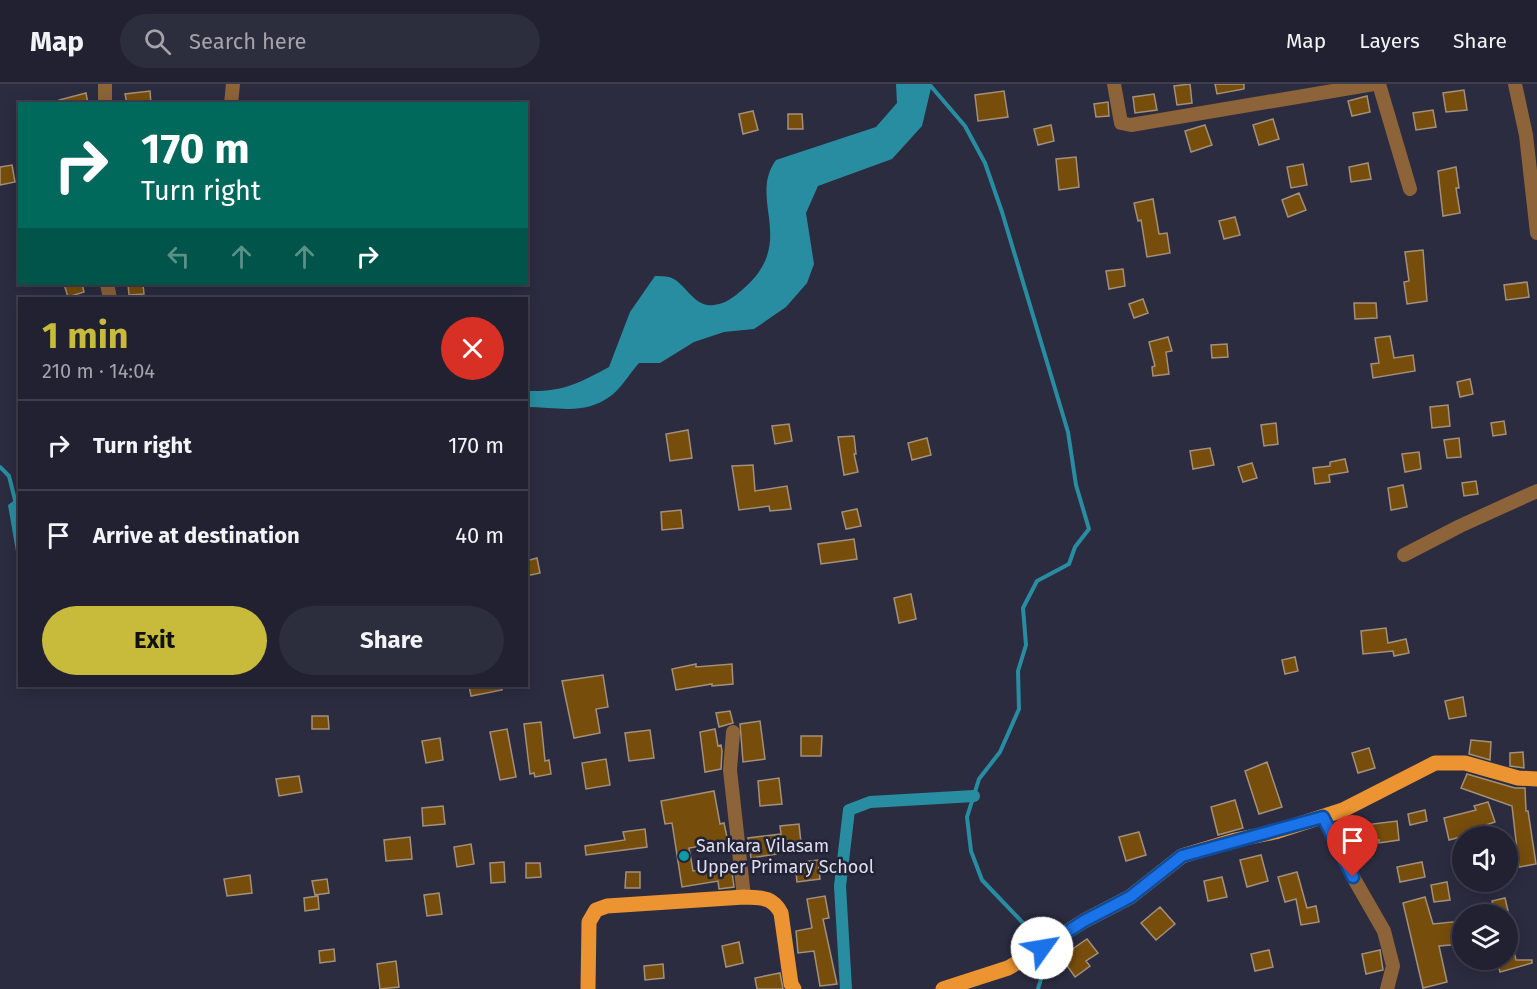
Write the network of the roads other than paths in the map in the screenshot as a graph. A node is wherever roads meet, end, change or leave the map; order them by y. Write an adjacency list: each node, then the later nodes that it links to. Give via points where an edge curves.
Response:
1 (105, 84): 6 (street)
2 (233, 84): 7 (street)
3 (1114, 84): 4 (street, via 1121,123 1131,125)
4 (1376, 84): 8 (street)
5 (1515, 84): 9 (street, via 1526,135)
6 (105, 102)
7 (231, 102)
8 (1410, 189)
9 (1537, 233)
10 (1537, 491): 11 (street)
11 (1404, 555)
12 (733, 732): 15 (street, via 730,770)
13 (1537, 779): 14 (main road, via 1465,764 1435,763 1395,786)
14 (1323, 817): 18 (main road, via 1182,856 1130,897 1028,957 1008,968); 19 (street, via 1384,931 1393,966)
15 (744, 897): 16 (main road, via 607,906 596,910 589,922); 17 (main road, via 767,898 776,904)
16 (588, 989)
17 (794, 989)
18 (942, 989)
19 (1387, 989)

